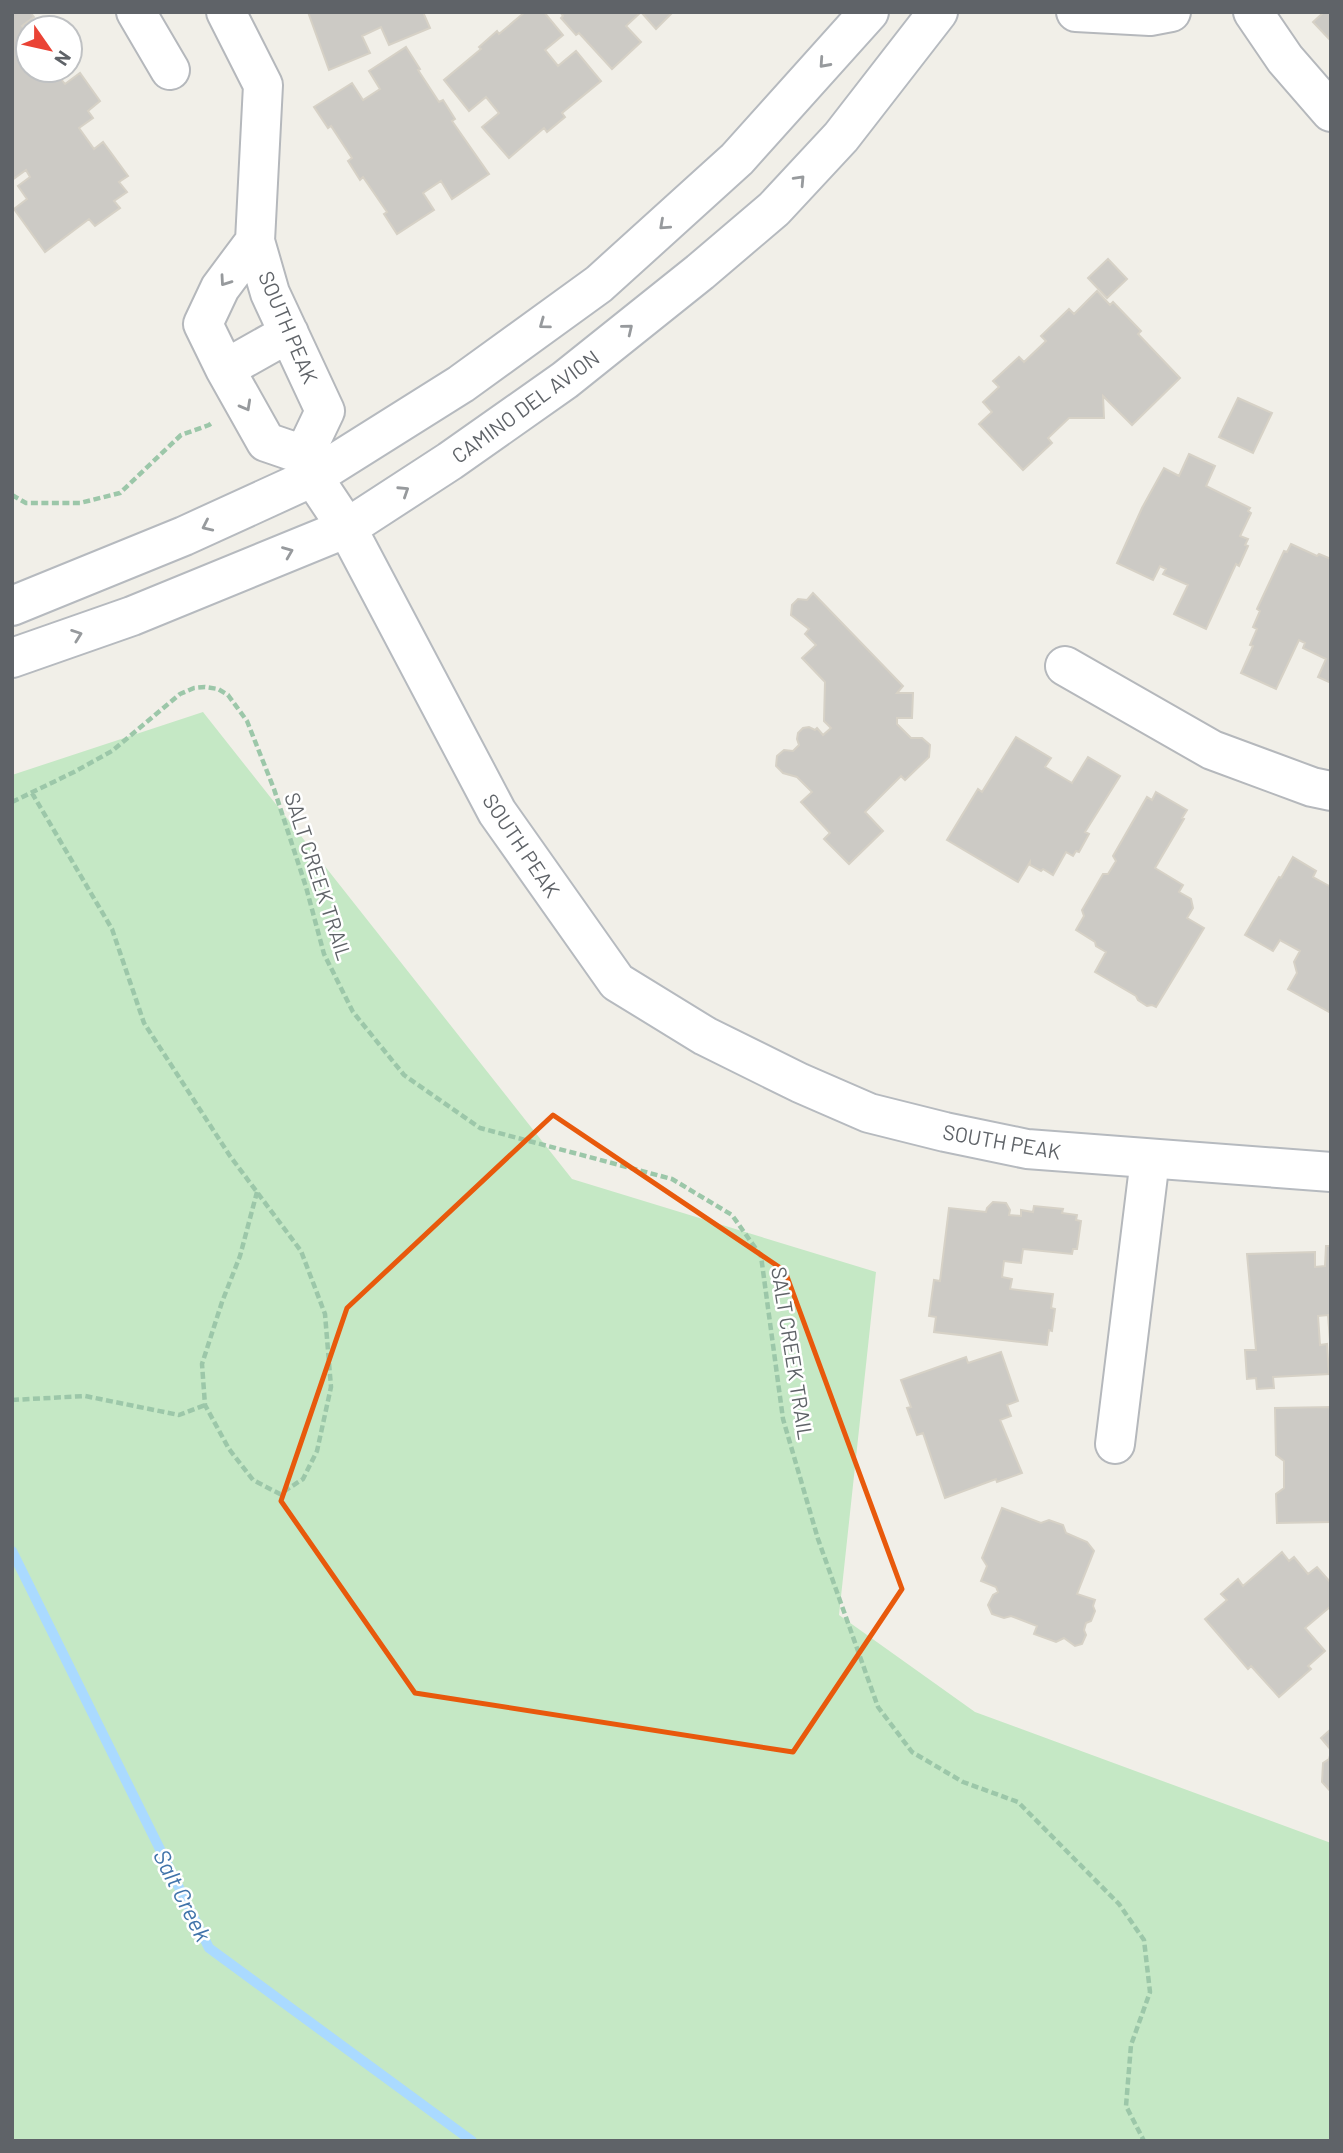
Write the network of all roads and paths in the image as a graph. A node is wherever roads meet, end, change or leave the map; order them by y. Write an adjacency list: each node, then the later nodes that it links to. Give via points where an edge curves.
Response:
1 (136, 12): 8 (street)
2 (226, 12): 10 (street, SOUTH PEAK, via 263,85)
3 (869, 12): 14 (street, one-way to 14, via 737,159 599,285 461,384)
4 (938, 12): 16 (street, CAMINO DEL AVION, one-way to 4, via 565,380 774,209 841,137)
5 (1076, 12): 7 (street)
6 (1253, 12): 9 (street, via 1285,59)
7 (1157, 13)
8 (170, 70)
9 (1331, 112)
10 (255, 241): 11 (street, SOUTH PEAK, via 270,293); 12 (street, one-way to 12, via 220,288 203,324)
11 (289, 333): 12 (street); 14 (street, SOUTH PEAK, via 325,411)
12 (225, 369): 14 (street, one-way to 14, via 266,442)
13 (216, 419): 15 (path, via 181,435 120,493 80,503 26,503)
14 (309, 466): 16 (street, SOUTH PEAK); 17 (street, one-way to 17, via 184,536)
15 (12, 495)
16 (347, 528): 18 (street, CAMINO DEL AVION, one-way to 16, via 132,616); 23 (street, SOUTH PEAK, via 497,813 617,982 705,1036 869,1113 1027,1149)
17 (12, 606)
18 (12, 658)
19 (1065, 666): 20 (street, via 1212,750)
20 (1331, 791)
21 (32, 793): 22 (path, SALT CREEK TRAIL); 25 (path, via 112,929 144,1023); 29 (path, SALT CREEK TRAIL, via 112,751 180,694 205,687 228,695 247,721 274,789 324,954 353,1012 404,1075 480,1128 672,1179 732,1215 761,1256 783,1419 818,1539 878,1707 912,1752 963,1782 1018,1802 1119,1904 1144,1940 1150,1992 1130,2045 1126,2106)
22 (12, 802)
23 (1150, 1159): 24 (street, SOUTH PEAK); 28 (street)
24 (1331, 1171)
25 (257, 1192): 27 (path, via 202,1364); 27 (path, via 301,1251 325,1314 331,1387 317,1451 303,1479 280,1494 253,1479 229,1449)
26 (12, 1399): 27 (path, via 85,1396 178,1415)
27 (205, 1405)
28 (1115, 1444)
29 (1144, 2141)

